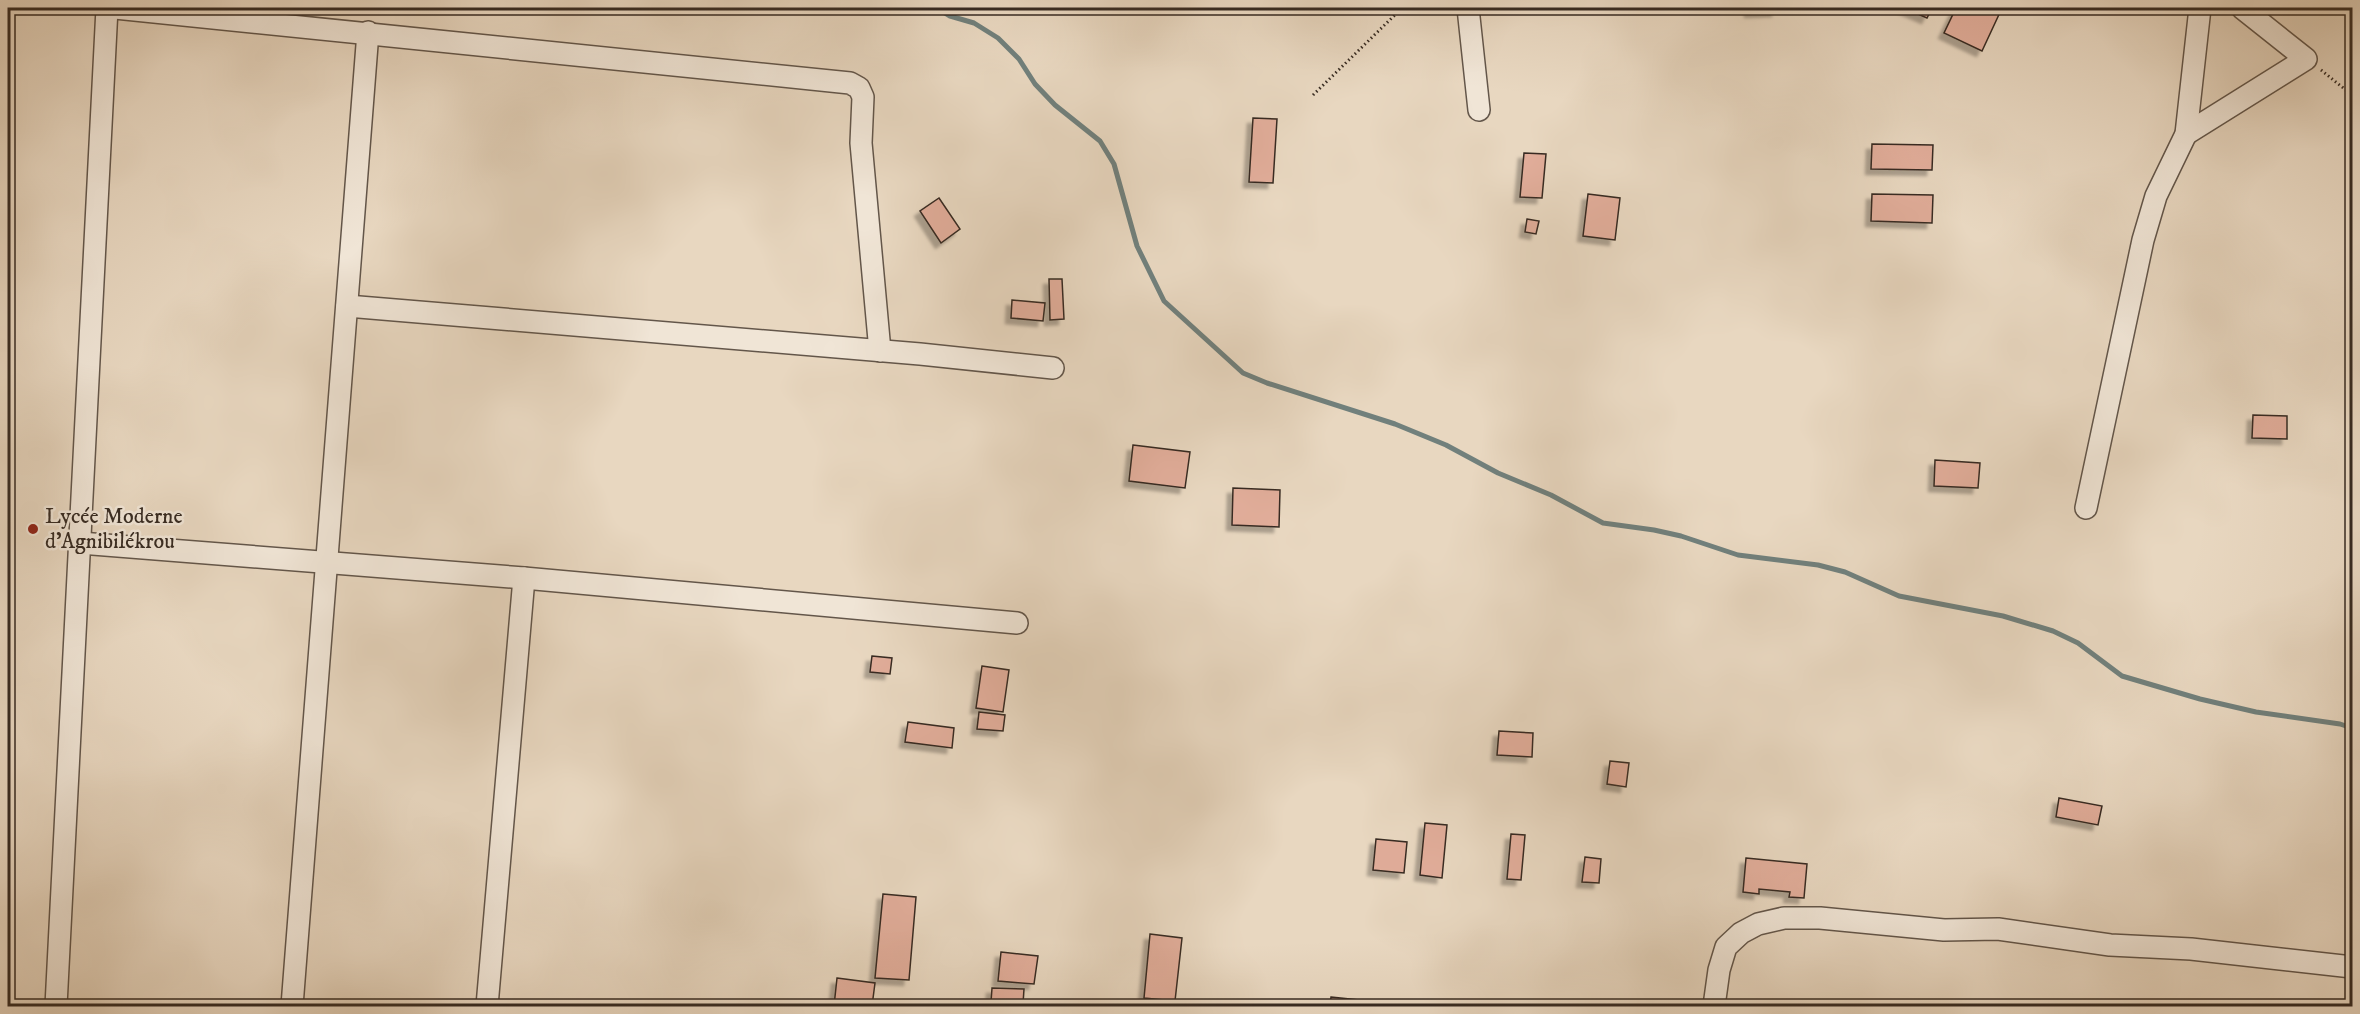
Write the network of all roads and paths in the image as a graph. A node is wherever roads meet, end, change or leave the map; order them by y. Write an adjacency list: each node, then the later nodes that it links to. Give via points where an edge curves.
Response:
1 (107, 8): 17 (street)
2 (115, 8): 7 (street)
3 (1402, 8): 10 (path)
4 (1468, 8): 11 (street)
5 (2200, 8): 12 (street)
6 (2242, 8): 8 (street)
7 (368, 32): 13 (street); 14 (street, via 833,79 855,85 863,97 861,142)
8 (2306, 59): 9 (path); 12 (street)
9 (2352, 94)
10 (1312, 95)
11 (1479, 110)
12 (2186, 134): 16 (street, via 2156,196 2143,240)
13 (347, 306): 14 (street); 18 (street)
14 (880, 351): 15 (street)
15 (1053, 368)
16 (2086, 508)
17 (80, 543): 18 (street); 22 (street)
18 (327, 563): 19 (street); 24 (street)
19 (524, 578): 20 (street); 25 (street)
20 (1017, 623)
21 (2352, 967): 26 (street, via 2191,949 2110,945 1998,929 1944,930 1784,918 1758,924 1726,947)
22 (56, 1006): 23 (street)
23 (66, 1006)
24 (292, 1006)
25 (487, 1006)
26 (1714, 1006)

